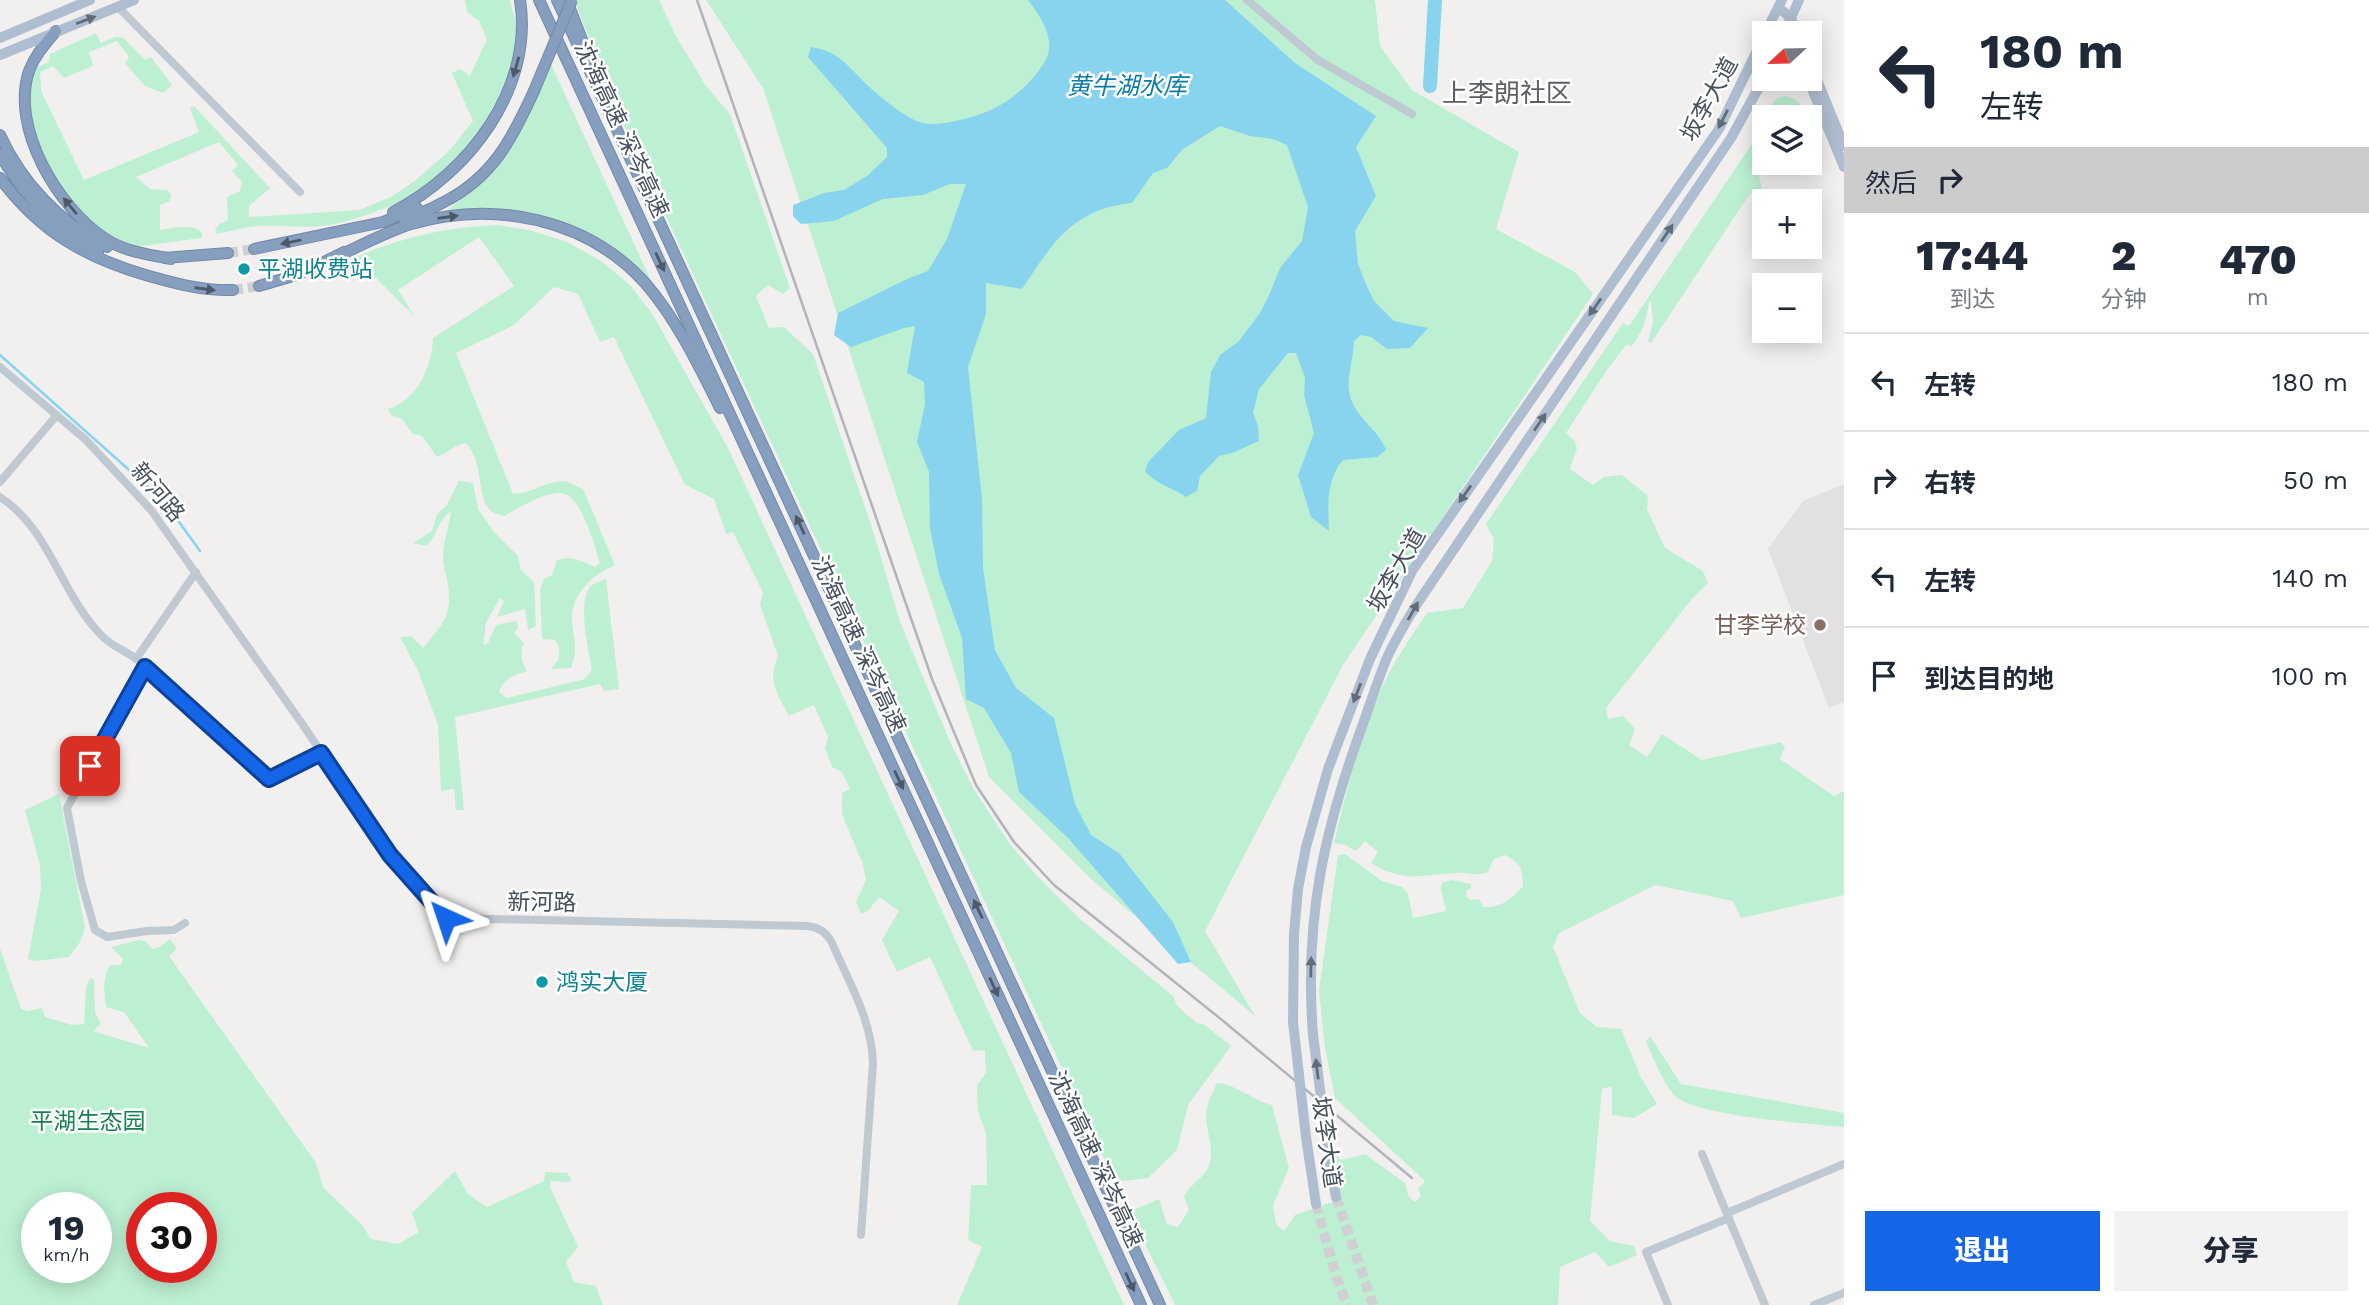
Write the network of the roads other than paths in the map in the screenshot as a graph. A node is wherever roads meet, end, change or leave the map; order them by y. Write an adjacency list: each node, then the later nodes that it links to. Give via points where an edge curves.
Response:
1 (90, 0): 15 (main road)
2 (134, 0): 10 (main road)
3 (520, 0): 30 (highway, one-way to 30, via 523,27 516,70 497,113 470,151 439,182 397,210)
4 (539, 0): 42 (highway, 沈海高速 深岑高速, one-way to 42)
5 (556, 0): 26 (highway)
6 (568, 0): 18 (highway); 26 (highway)
7 (1247, 0): 22 (street, via 1318,60)
8 (1799, 0): 13 (main road)
9 (1780, 4): 11 (main road, 坂李大道); 12 (main road)
10 (119, 8): 14 (main road, one-way to 10); 29 (street)
11 (1772, 21)
12 (1786, 21)
13 (1791, 21)
14 (56, 31): 16 (main road); 34 (highway, one-way to 14, via 134,252 105,239 75,213 40,159 29,126 25,90 37,53)
15 (0, 38)
16 (0, 55)
17 (1752, 61): 51 (main road, 坂李大道, one-way to 51, bridge, via 1718,128 1412,571 1376,646 1328,769 1306,847 1294,934 1293,1022)
18 (532, 87): 30 (highway, via 496,150 455,188 383,222); 33 (highway, via 514,135 475,180 445,202)
19 (1757, 91): 50 (main road, 坂李大道, one-way to 19, bridge, via 1313,1035 1313,924 1324,849 1345,772 1387,659 1417,604 1731,138)
20 (1813, 91): 27 (main road)
21 (1821, 91): 24 (main road)
22 (1412, 114)
23 (0, 135): 34 (highway, via 28,182 74,227 122,253)
24 (1844, 146)
25 (0, 154): 35 (highway, via 21,187 69,233 107,256)
26 (629, 158): 56 (highway, 沈海高速 深岑高速, one-way to 26)
27 (1844, 167)
28 (0, 178): 35 (highway, via 27,210 63,240 100,260)
29 (300, 192)
30 (328, 235): 31 (highway, one-way to 31)
31 (254, 249)
32 (228, 253): 34 (highway)
33 (338, 256): 36 (highway); 42 (highway, one-way to 42, via 397,229 472,214 553,223 597,244 632,270 660,303)
34 (171, 259)
35 (173, 283): 37 (highway, one-way to 37)
36 (259, 286)
37 (233, 290)
38 (0, 366): 39 (street, 新河路)
39 (57, 415): 40 (street); 43 (street, 新河路, via 151,510)
40 (0, 482)
41 (0, 497): 44 (street, via 34,529 79,607 104,638)
42 (788, 538): 55 (highway, 沈海高速 深岑高速, one-way to 55)
43 (196, 572): 44 (street); 46 (street, 新河路)
44 (136, 659): 45 (street)
45 (145, 667): 46 (street, via 269,779); 47 (street, via 67,808 95,930 107,937 174,930)
46 (321, 753): 53 (street, 新河路, via 390,855 446,918 807,926 826,934 872,1042)
47 (185, 923)
48 (1702, 1154): 52 (street)
49 (1844, 1164): 52 (street)
50 (1336, 1197)
51 (1316, 1204)
52 (1728, 1215): 57 (street, via 1646,1252); 58 (street)
53 (861, 1235)
54 (1844, 1293): 59 (street)
55 (1141, 1305)
56 (1160, 1305)
57 (1668, 1305)
58 (1765, 1305)
59 (1814, 1305)

